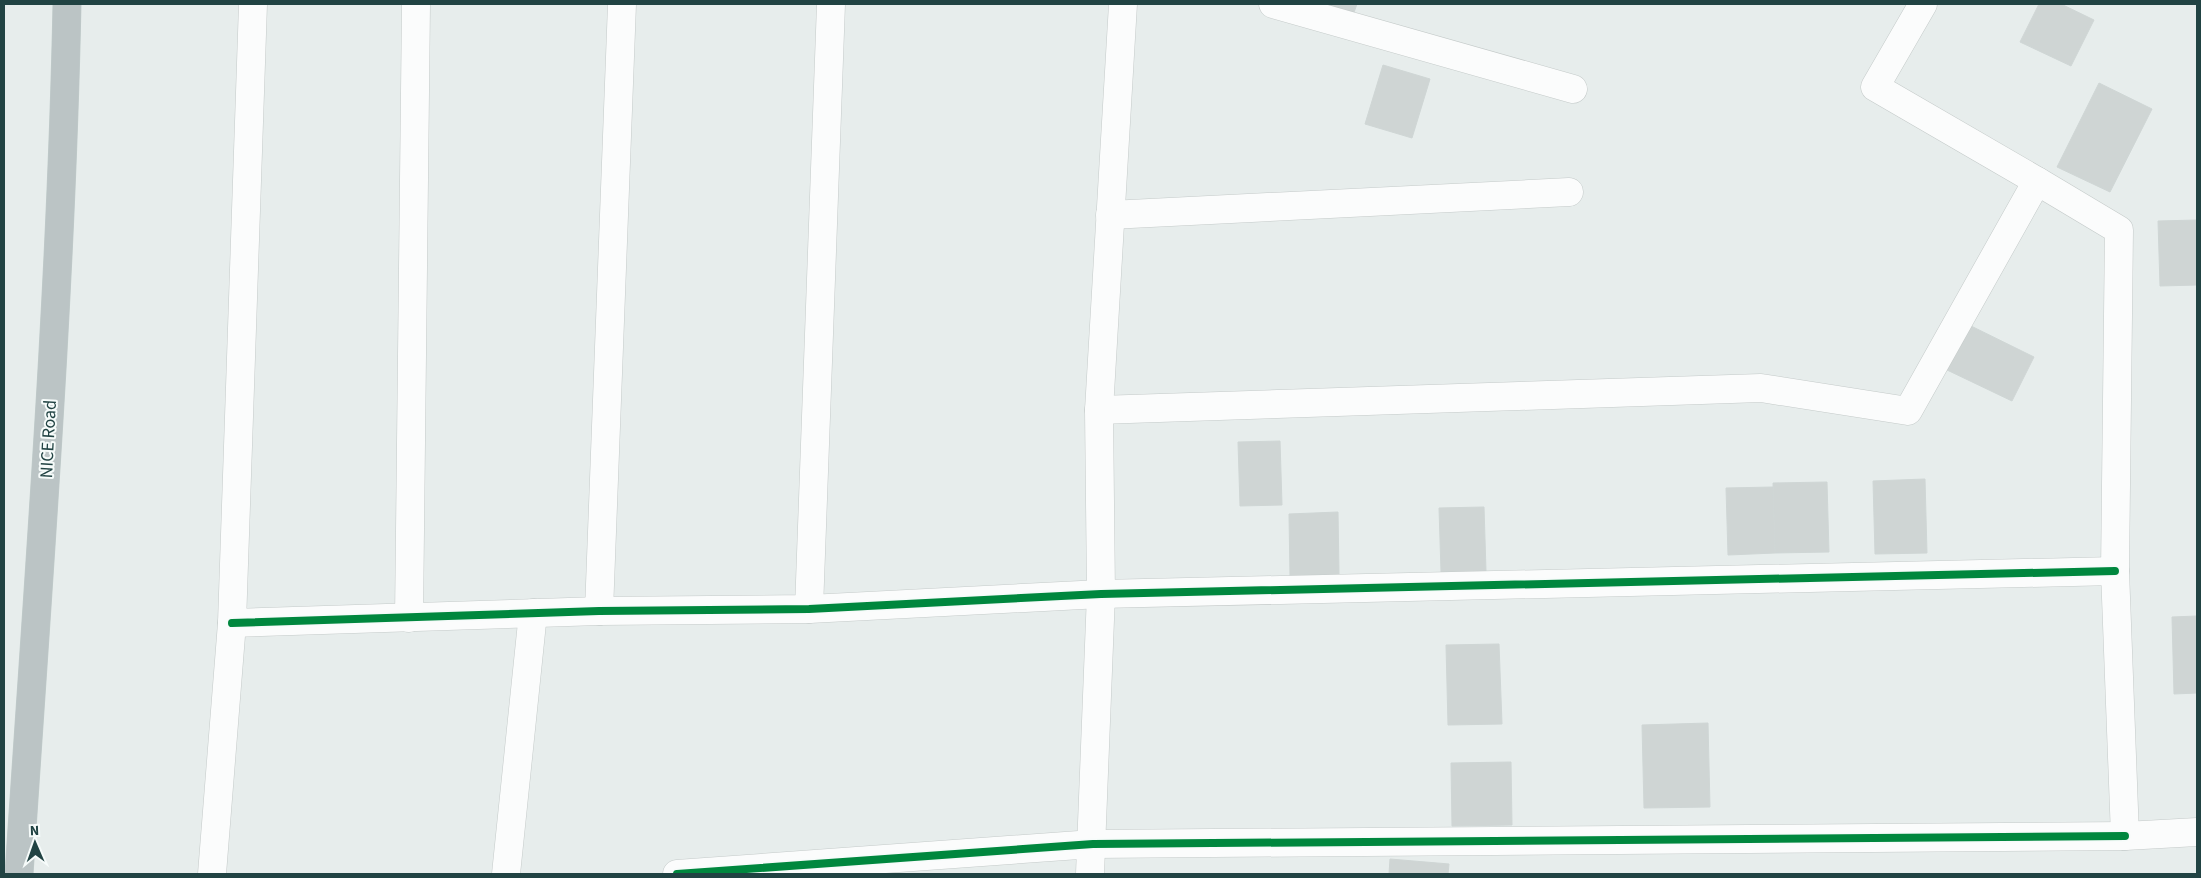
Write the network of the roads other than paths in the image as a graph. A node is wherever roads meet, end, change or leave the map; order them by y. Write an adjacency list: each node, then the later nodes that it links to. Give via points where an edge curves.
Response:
1 (67, 4): 24 (highway, NICE Road, via 64,129 47,458)
2 (253, 4): 20 (street)
3 (416, 4): 19 (street)
4 (622, 4): 17 (street)
5 (831, 4): 16 (street)
6 (1123, 4): 12 (street)
7 (1272, 4): 9 (street)
8 (1923, 4): 10 (street, via 1875,87)
9 (1573, 89)
10 (2037, 181): 13 (street, via 1908,410 1761,388); 14 (street, via 2119,230)
11 (1569, 192): 12 (street)
12 (1110, 215): 13 (street)
13 (1099, 410): 15 (street)
14 (2115, 571): 15 (street); 22 (street)
15 (1101, 594): 16 (street); 23 (street)
16 (809, 608): 17 (street)
17 (599, 611): 18 (street)
18 (533, 613): 19 (street); 26 (street)
19 (409, 618): 20 (street)
20 (232, 623): 25 (street)
21 (2197, 832): 22 (street)
22 (2125, 836): 23 (street)
23 (1092, 844): 27 (street); 28 (street)
24 (19, 874)
25 (212, 874)
26 (506, 874)
27 (677, 874)
28 (1090, 874)

